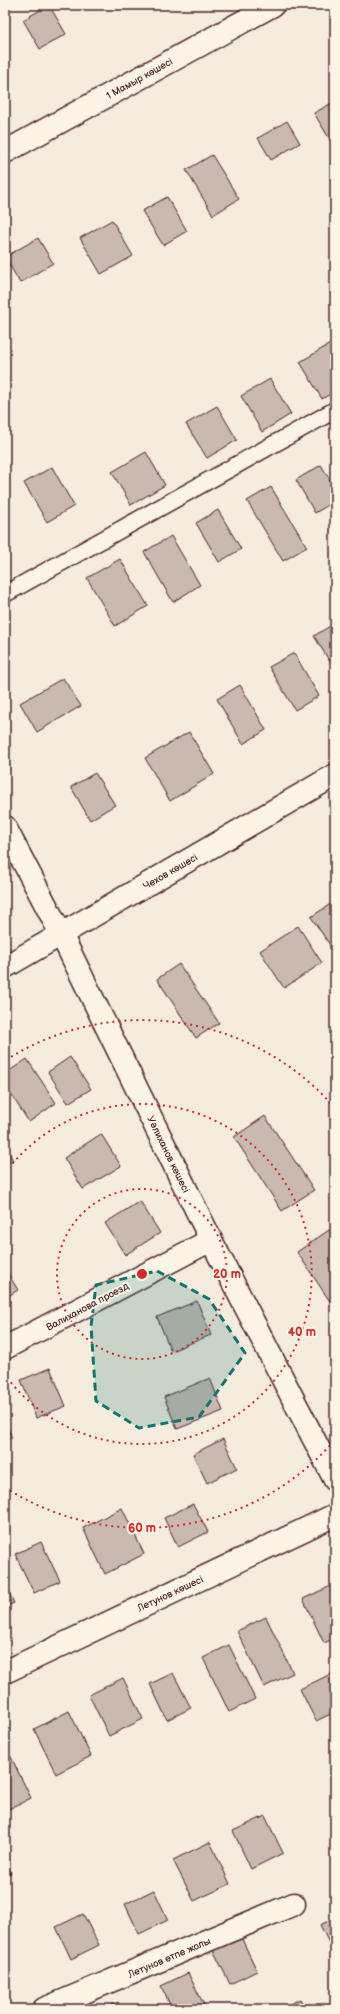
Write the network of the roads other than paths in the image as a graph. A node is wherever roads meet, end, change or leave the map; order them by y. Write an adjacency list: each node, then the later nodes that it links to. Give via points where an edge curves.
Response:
1 (273, 5): 2 (street, 1 Мамыр көшесі)
2 (5, 152)
3 (335, 410): 4 (lane)
4 (5, 594)
5 (335, 775): 7 (street, Чехов көшесі)
6 (5, 827): 7 (street, Уәлиханов көшесі)
7 (61, 934): 8 (street, Чехов көшесі); 9 (street, Уәлиханов көшесі)
8 (5, 967)
9 (211, 1240): 10 (street, Валиханова проезд); 11 (street, Уәлиханов көшесі)
10 (5, 1348)
11 (335, 1480)
12 (335, 1515): 13 (street, Летунов көшесі)
13 (5, 1672)
14 (294, 1904): 15 (street, Летунов өтпе жолы)
15 (44, 2009)

